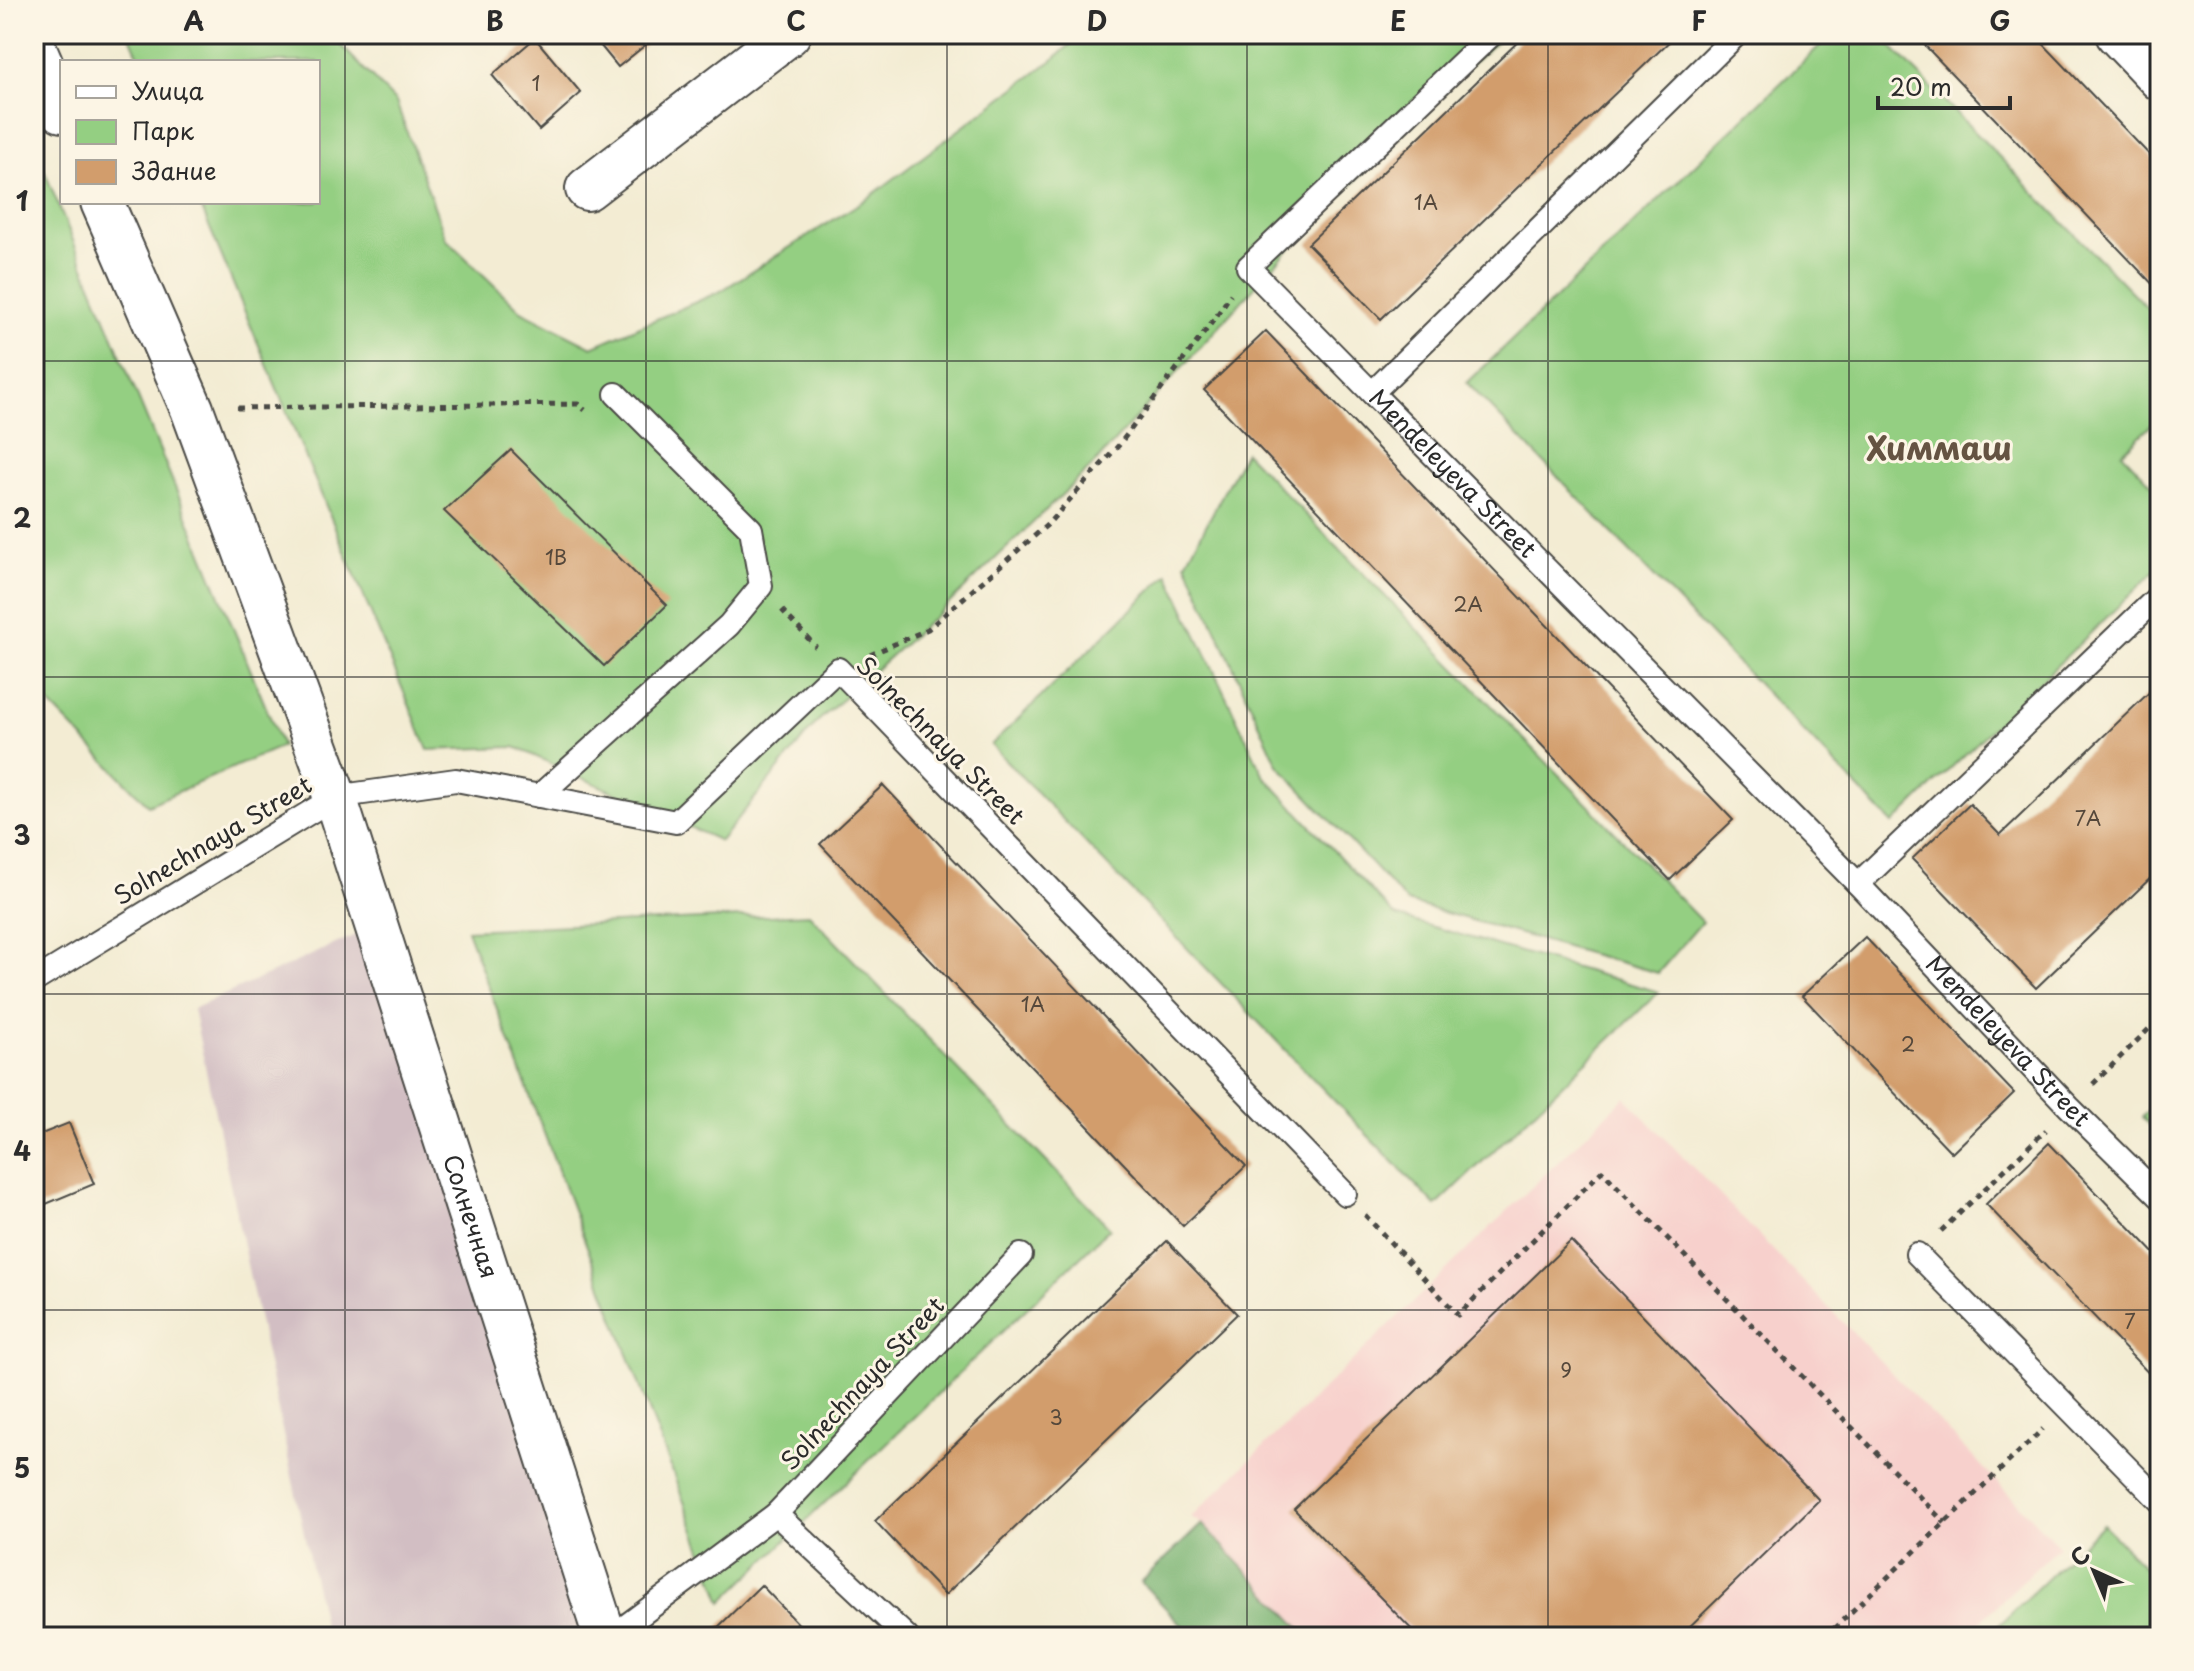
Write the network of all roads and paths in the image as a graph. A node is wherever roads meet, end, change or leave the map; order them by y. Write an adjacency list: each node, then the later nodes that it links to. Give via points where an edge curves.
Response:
1 (789, 34): 8 (street)
2 (1492, 34): 10 (lane)
3 (1737, 34): 11 (lane, Mendeleyeva Street)
4 (2117, 34): 6 (street)
5 (34, 46): 7 (street)
6 (2160, 79)
7 (49, 99)
8 (587, 189)
9 (103, 204): 13 (street, Солнечная)
10 (1248, 267): 11 (lane); 17 (path, via 1128,433 1047,525 928,629)
11 (1372, 393): 20 (lane, Mendeleyeva Street)
12 (616, 394): 15 (lane, via 751,529)
13 (192, 409): 14 (path, via 578,404); 19 (street, Солнечная)
14 (590, 414)
15 (761, 586): 17 (path); 18 (lane, via 729,625)
16 (2160, 595): 20 (lane)
17 (838, 669): 18 (lane, Solnechnaya Street, via 676,822); 24 (lane, Solnechnaya Street)
18 (539, 796): 19 (lane, Solnechnaya Street, via 456,780)
19 (335, 797): 21 (lane, Solnechnaya Street); 33 (street, Солнечная)
20 (1858, 884): 23 (lane, Mendeleyeva Street)
21 (34, 981)
22 (2160, 1018): 23 (path)
23 (2069, 1107): 25 (lane, Mendeleyeva Street); 26 (path)
24 (1345, 1194): 31 (path, via 1458,1315 1602,1171)
25 (2160, 1197)
26 (1917, 1254): 28 (lane)
27 (1021, 1255): 30 (lane, Solnechnaya Street)
28 (2067, 1406): 29 (lane); 31 (path)
29 (2160, 1501)
30 (776, 1514): 34 (lane, Solnechnaya Street); 35 (lane)
31 (1945, 1523): 37 (path)
32 (1413, 1631): 36 (path)
33 (605, 1637)
34 (611, 1637)
35 (907, 1637)
36 (1407, 1637)
37 (1825, 1637)

